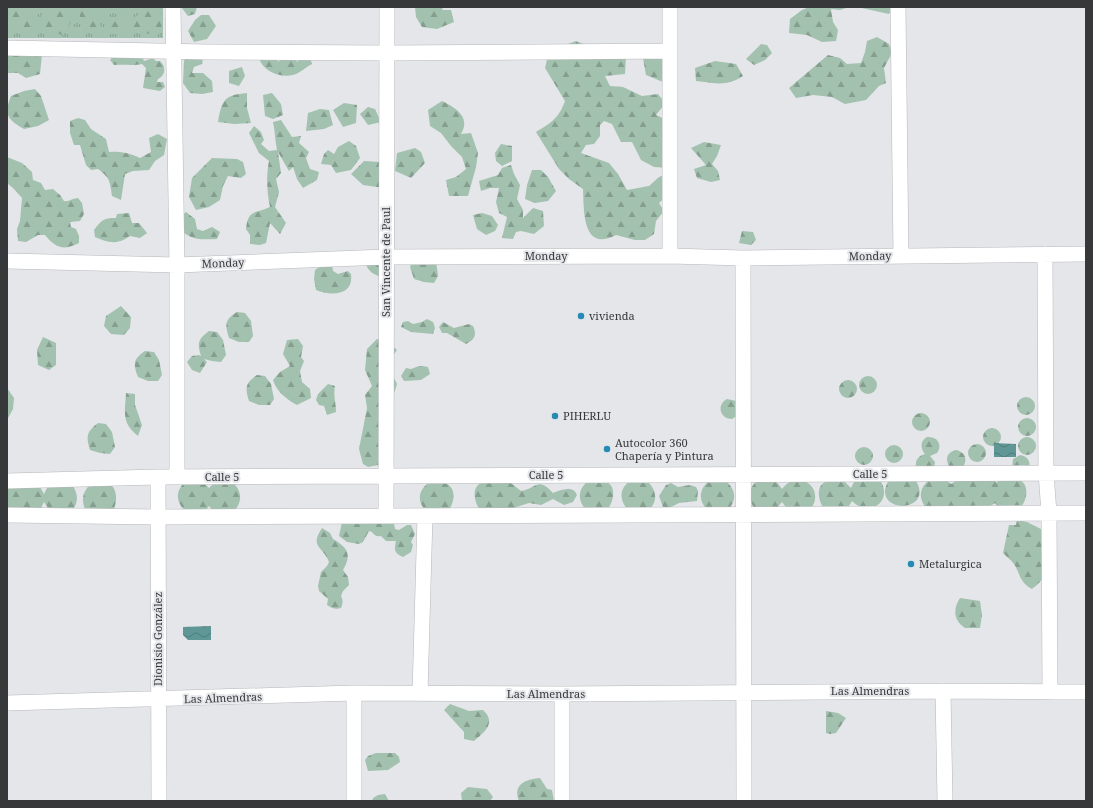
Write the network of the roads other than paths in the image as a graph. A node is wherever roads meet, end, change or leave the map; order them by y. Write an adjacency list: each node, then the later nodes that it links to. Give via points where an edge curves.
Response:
1 (173, 7): 6 (street)
2 (387, 7): 8 (street, San Vincente de Paul)
3 (670, 7): 7 (street)
4 (898, 7): 12 (street)
5 (7, 48): 6 (street)
6 (174, 51): 8 (street); 16 (street)
7 (670, 51): 8 (street); 11 (street)
8 (387, 53): 13 (street, San Vincente de Paul)
9 (1045, 254): 10 (street, Monday); 12 (street, Monday); 17 (street)
10 (1086, 254)
11 (670, 256): 13 (street, Monday); 14 (street, Monday)
12 (901, 256): 14 (street, Monday)
13 (386, 257): 16 (street, Monday); 20 (street, San Vincente de Paul)
14 (743, 258): 19 (street)
15 (7, 261): 16 (street, Monday)
16 (177, 265): 22 (street)
17 (1046, 473): 18 (street, Calle 5); 19 (street, Calle 5); 24 (street)
18 (1086, 473)
19 (744, 475): 20 (street, Calle 5); 27 (street)
20 (386, 476): 22 (street, Calle 5); 28 (street, San Vincente de Paul)
21 (158, 477): 22 (street, Calle 5); 23 (street, Calle 5); 30 (street, Dionisio González)
22 (177, 477)
23 (7, 481)
24 (1049, 513): 25 (street); 27 (street); 33 (street)
25 (1086, 513)
26 (7, 515): 30 (street)
27 (744, 515): 29 (street); 32 (street)
28 (386, 516): 29 (street); 30 (street)
29 (425, 516): 36 (street)
30 (158, 517): 38 (street, Dionisio González)
31 (943, 690): 32 (street, Las Almendras); 33 (street, Las Almendras); 44 (street)
32 (744, 692): 37 (street, Las Almendras); 43 (street)
33 (1050, 692): 34 (street, Las Almendras)
34 (1086, 692)
35 (354, 693): 36 (street, Las Almendras); 38 (street, Las Almendras); 41 (street)
36 (420, 693): 37 (street, Las Almendras)
37 (562, 694): 42 (street)
38 (158, 700): 39 (street, Las Almendras); 40 (street, Dionisio González)
39 (7, 703)
40 (159, 801)
41 (354, 801)
42 (562, 801)
43 (744, 801)
44 (945, 801)

